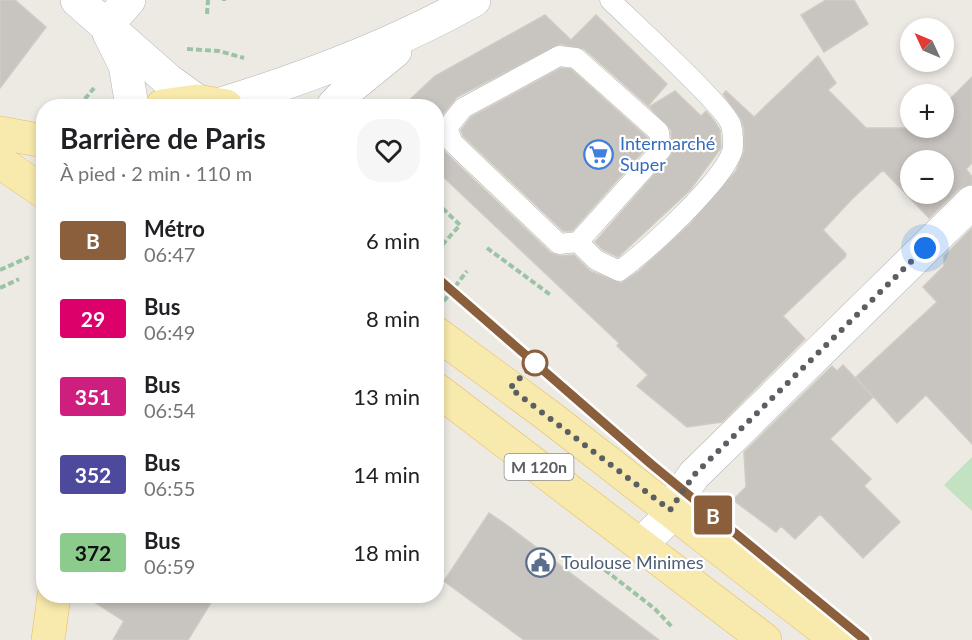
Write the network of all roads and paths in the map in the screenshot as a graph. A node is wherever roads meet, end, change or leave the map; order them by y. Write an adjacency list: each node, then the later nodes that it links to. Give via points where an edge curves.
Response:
1 (77, 0): 7 (street)
2 (129, 0): 7 (street)
3 (208, 0): 6 (path)
4 (474, 0): 8 (street)
5 (610, 0): 21 (lane, via 715,102 731,123 732,150 722,172 645,252 619,271 596,260)
6 (207, 14)
7 (106, 26): 11 (street, via 125,65); 12 (street, via 168,80)
8 (422, 29): 13 (street, via 300,80); 14 (street)
9 (183, 50): 10 (path, via 219,51)
10 (252, 61)
11 (131, 99)
12 (205, 99)
13 (233, 99)
14 (340, 99)
15 (0, 133): 16 (main road)
16 (36, 140)
17 (0, 162): 18 (main road)
18 (36, 187)
19 (972, 202): 33 (street, via 694,475)
20 (444, 210): 22 (path, via 460,225)
21 (578, 242): 21 (lane, via 661,150 659,132 576,58 559,56 463,108 447,128 453,143 559,244)
22 (444, 243)
23 (487, 248): 29 (path)
24 (28, 257): 25 (path)
25 (0, 270)
26 (467, 271): 30 (path)
27 (19, 279): 28 (path)
28 (0, 288)
29 (552, 296)
30 (444, 311)
31 (444, 321): 33 (main road, M 120n)
32 (444, 395): 34 (main road, M 120n)
33 (670, 510): 34 (street, via 664,522); 40 (main road, M 120n)
34 (641, 544): 39 (main road, M 120n)
35 (605, 570): 37 (path)
36 (53, 603): 38 (main road)
37 (673, 628)
38 (48, 640)
39 (765, 640)
40 (837, 640)

